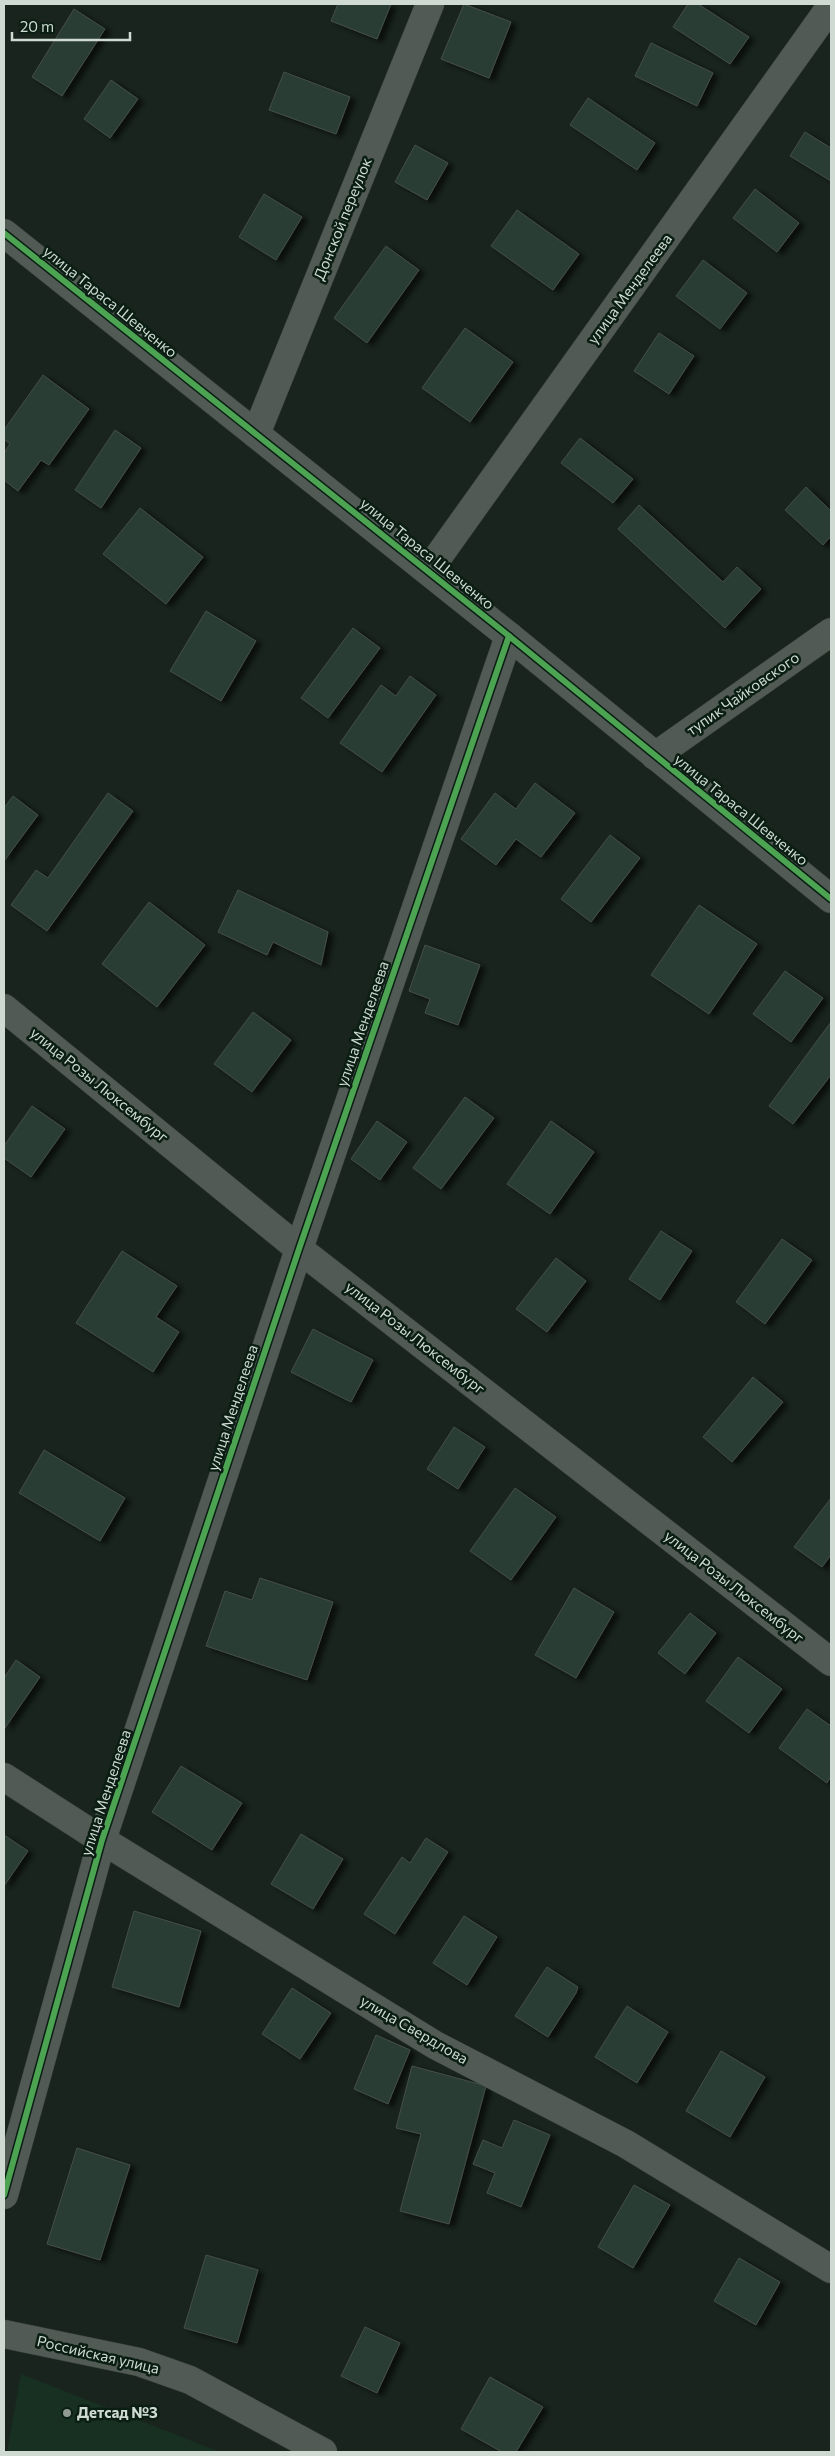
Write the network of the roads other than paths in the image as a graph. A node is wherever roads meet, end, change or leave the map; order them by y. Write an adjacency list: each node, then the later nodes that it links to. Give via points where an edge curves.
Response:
1 (430, 4): 4 (street, Донской переулок)
2 (831, 6): 5 (street, улица Менделеева)
3 (4, 233): 4 (street, улица Тараса Шевченко)
4 (256, 434): 5 (street, улица Тараса Шевченко)
5 (428, 571): 7 (street, улица Тараса Шевченко)
6 (831, 632): 8 (street, тупик Чайковского)
7 (509, 636): 8 (street, улица Тараса Шевченко); 11 (street, улица Менделеева)
8 (656, 756): 9 (street, улица Тараса Шевченко)
9 (831, 899)
10 (4, 1008): 11 (street, улица Розы Люксембург)
11 (299, 1249): 12 (street, улица Розы Люксембург); 14 (street, улица Менделеева)
12 (831, 1662)
13 (4, 1777): 14 (street, улица Свердлова)
14 (102, 1840): 15 (street, улица Менделеева); 16 (street, улица Свердлова, via 435,2044 626,2144)
15 (4, 2195)
16 (831, 2269)
17 (4, 2334): 18 (street, Российская улица, via 139,2362 190,2380)
18 (323, 2452)

